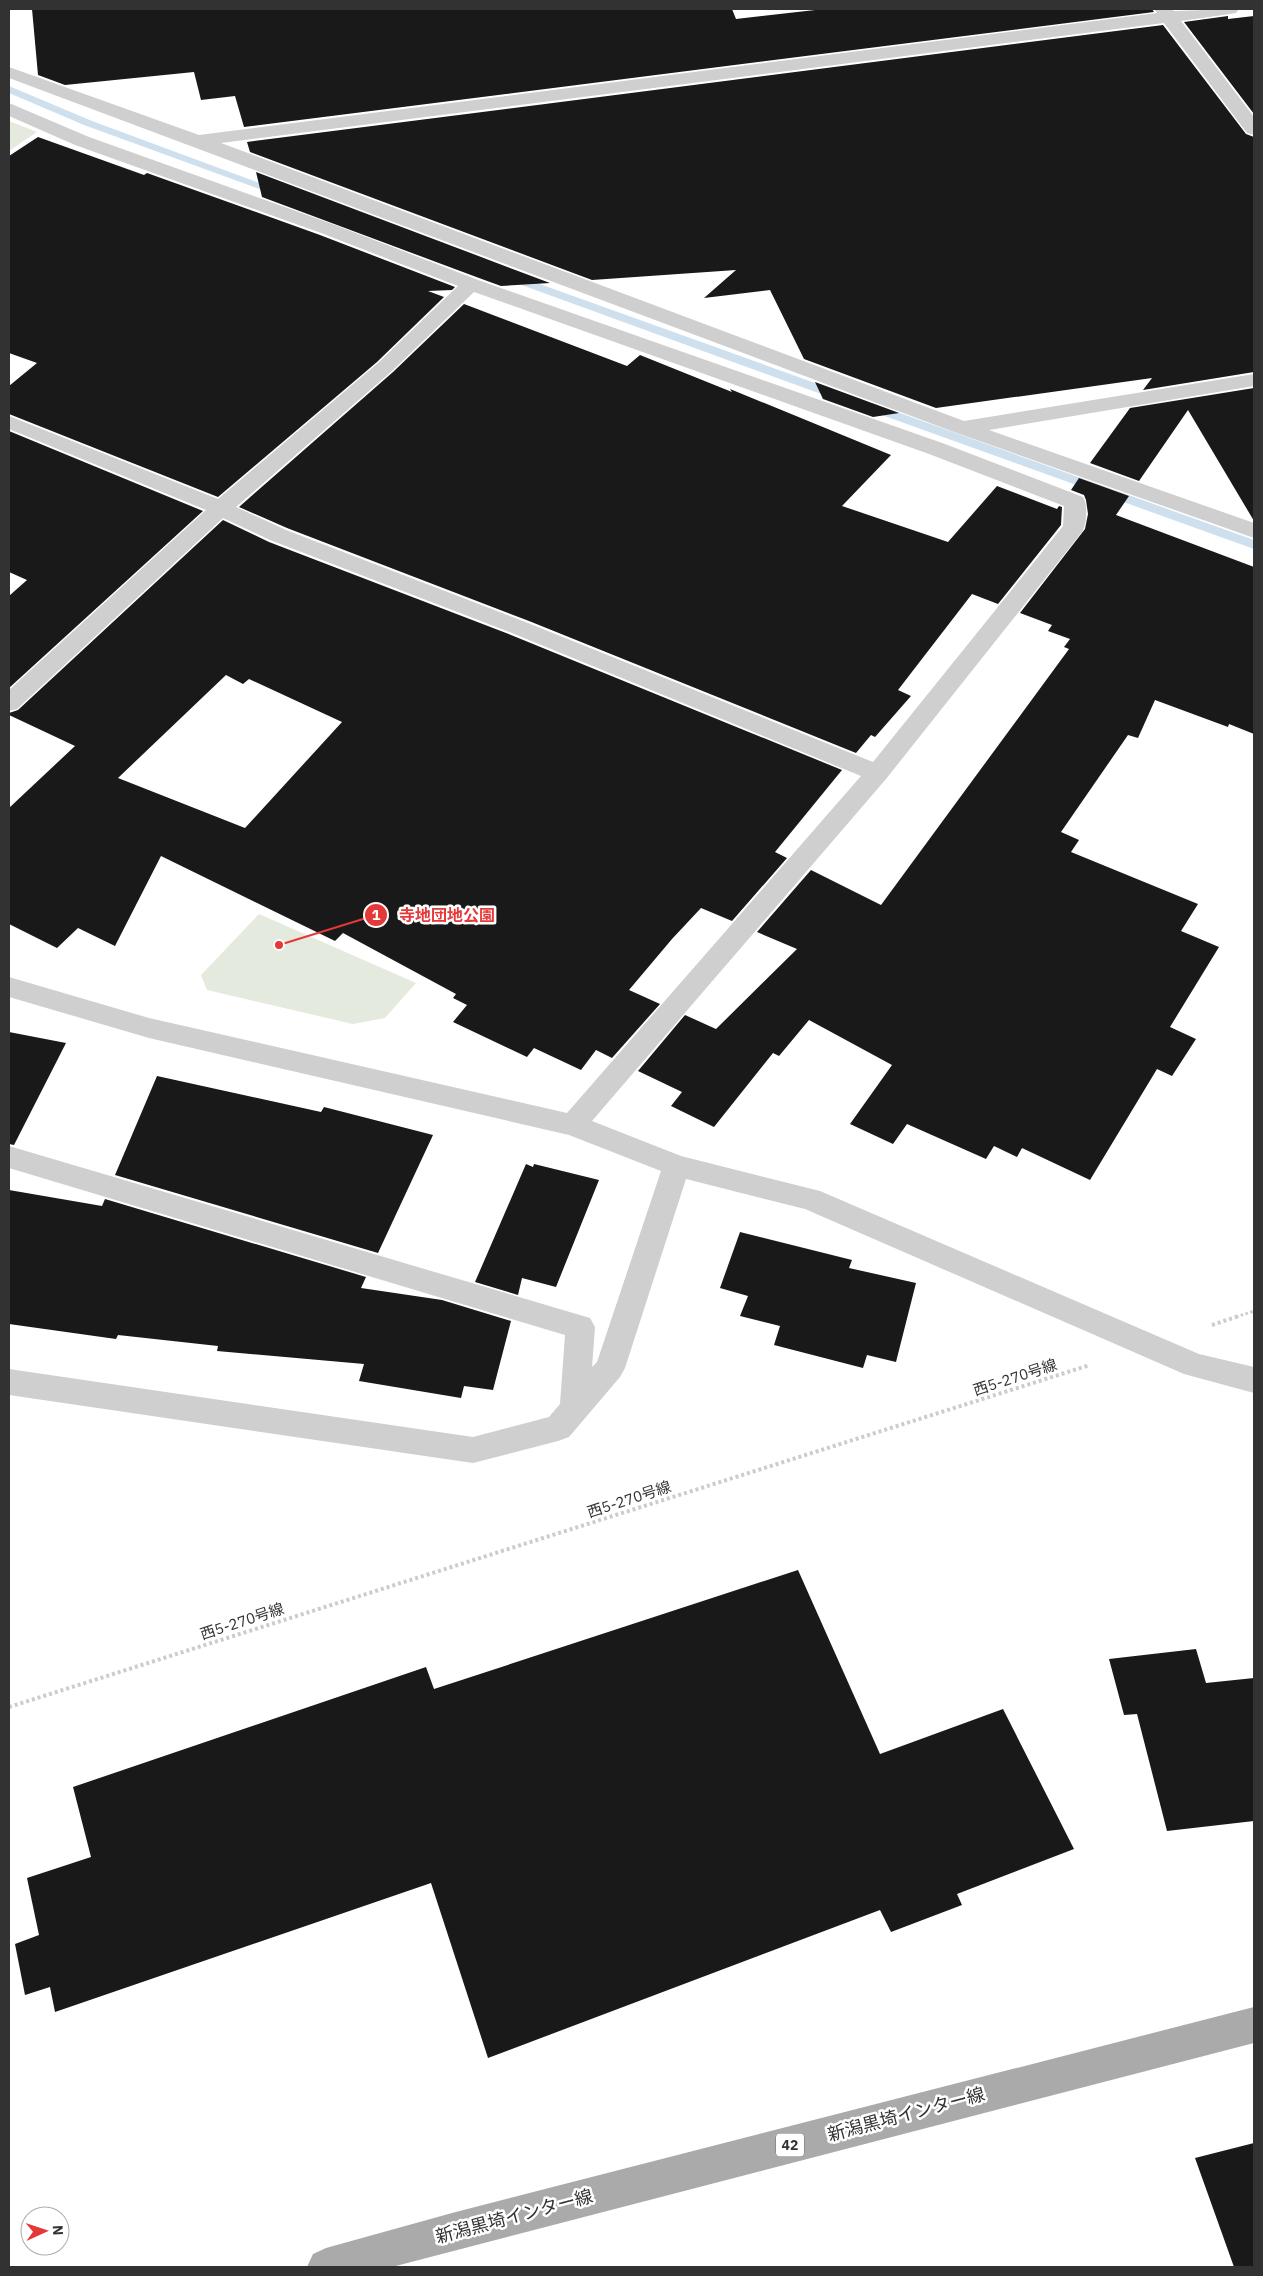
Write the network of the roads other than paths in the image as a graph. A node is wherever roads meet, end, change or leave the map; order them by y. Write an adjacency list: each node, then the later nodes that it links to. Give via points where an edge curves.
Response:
1 (1230, 9): 2 (street)
2 (1166, 13): 5 (street); 6 (street, via 797,65 475,102)
3 (9, 72): 6 (street)
4 (9, 109): 7 (street, via 82,141)
5 (1254, 129)
6 (198, 141): 10 (street)
7 (471, 284): 11 (street); 12 (street, via 385,367)
8 (1254, 380): 10 (street)
9 (9, 422): 12 (street)
10 (961, 427): 11 (street); 13 (street)
11 (937, 449): 15 (street, via 1075,502 1074,527)
12 (221, 508): 14 (street); 15 (street, via 278,536 520,628)
13 (1254, 531)
14 (9, 704)
15 (876, 773): 17 (street)
16 (9, 987): 17 (street, via 149,1028)
17 (573, 1125): 19 (street)
18 (9, 1158): 22 (street, via 580,1327)
19 (677, 1166): 20 (street, via 810,1199 1194,1365); 22 (street, via 610,1368)
20 (1254, 1380)
21 (9, 1382): 22 (street, via 473,1450 558,1428)
22 (575, 1408)
23 (1254, 2025): 24 (main road, 新潟黒埼インター線 / 42)
24 (326, 2267)

